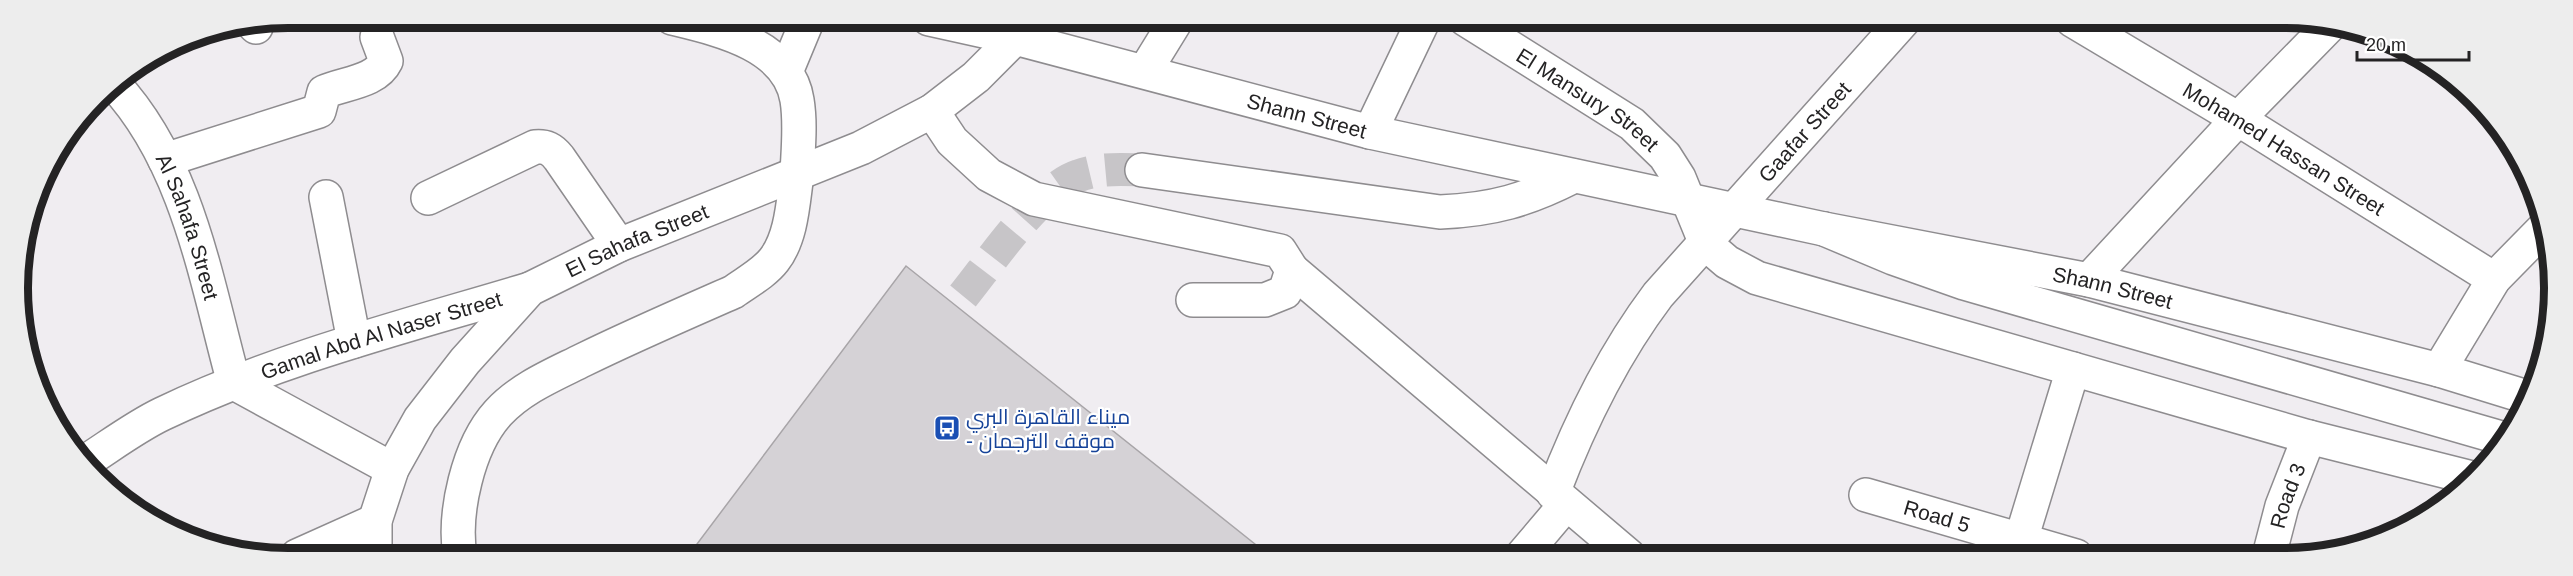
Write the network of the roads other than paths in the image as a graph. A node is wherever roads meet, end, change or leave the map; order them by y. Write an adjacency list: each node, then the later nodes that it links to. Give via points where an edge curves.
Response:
1 (713, 28): 12 (main road, via 762,50)
2 (804, 28): 12 (main road)
3 (970, 28): 11 (main road, Shann Street)
4 (1172, 28): 13 (main road)
5 (1420, 28): 17 (main road)
6 (1479, 28): 24 (main road, El Mansury Street, via 1632,124 1665,156)
7 (1897, 28): 25 (main road, Gaafar Street)
8 (2085, 28): 16 (main road, Mohamed Hassan Street)
9 (2324, 32): 16 (main road)
10 (377, 37): 18 (main road, via 386,61 382,70 324,92 319,111)
11 (1015, 38): 13 (main road, Shann Street); 15 (main road, El Sahafa Street, via 976,77)
12 (786, 72): 20 (main road, via 797,98)
13 (1145, 72): 17 (main road, Shann Street)
14 (120, 91): 18 (main road, Al Sahafa Street, via 143,119)
15 (932, 111): 20 (main road, El Sahafa Street, via 861,148); 30 (main road, via 952,141 989,176 1034,199 1280,251)
16 (2238, 119): 31 (main road, Mohamed Hassan Street); 32 (main road)
17 (1370, 132): 21 (main road, Shann Street)
18 (165, 160): 38 (main road, Al Sahafa Street, via 188,218)
19 (1142, 170): 21 (main road, via 1440,212 1510,204)
20 (797, 174): 29 (main road, El Sahafa Street); 50 (main road, via 788,229 775,259 754,277 733,292 528,387 497,414 477,448 464,485 456,532)
21 (1574, 176): 24 (main road, Shann Street)
22 (326, 197): 35 (main road)
23 (428, 198): 29 (main road, via 535,147 544,147 553,150)
24 (1688, 200): 25 (main road, Shann Street); 28 (main road)
25 (1734, 210): 26 (main road, Shann Street); 28 (main road, Gaafar Street)
26 (1824, 229): 32 (main road, Shann Street); 41 (main road, via 1893,258 2037,303)
27 (2539, 233): 31 (main road)
28 (1706, 244): 36 (main road, via 1726,262 1757,278); 46 (main road, Gaafar Street, via 1658,295 1627,336 1574,437)
29 (619, 245): 33 (main road, El Sahafa Street)
30 (1292, 270): 34 (main road, via 1285,292 1265,300); 46 (main road)
31 (2494, 279): 37 (main road)
32 (2089, 280): 37 (main road, Shann Street)
33 (530, 289): 35 (main road, Gamal Abd Al Naser Street); 43 (main road, El Sahafa Street, via 439,394)
34 (1193, 300)
35 (354, 341): 38 (main road, Gamal Abd Al Naser Street)
36 (2073, 369): 40 (main road); 53 (main road)
37 (2439, 370): 39 (main road, Shann Street)
38 (234, 383): 42 (main road, Gamal Abd Al Naser Street, via 160,415); 43 (main road, Gamal Abd Al Naser Street)
39 (2521, 395)
40 (2309, 437): 44 (main road); 54 (main road, Road 3, via 2282,506)
41 (2498, 437)
42 (94, 460)
43 (392, 469): 47 (main road, El Sahafa Street)
44 (2463, 476)
45 (1866, 495): 53 (main road, Road 5)
46 (1560, 499): 51 (main road, Gaafar Street); 52 (main road)
47 (375, 521): 48 (main road); 49 (main road, El Sahafa Street)
48 (315, 548)
49 (375, 548)
50 (459, 548)
51 (1527, 548)
52 (1619, 548)
53 (2018, 548)
54 (2271, 548)

